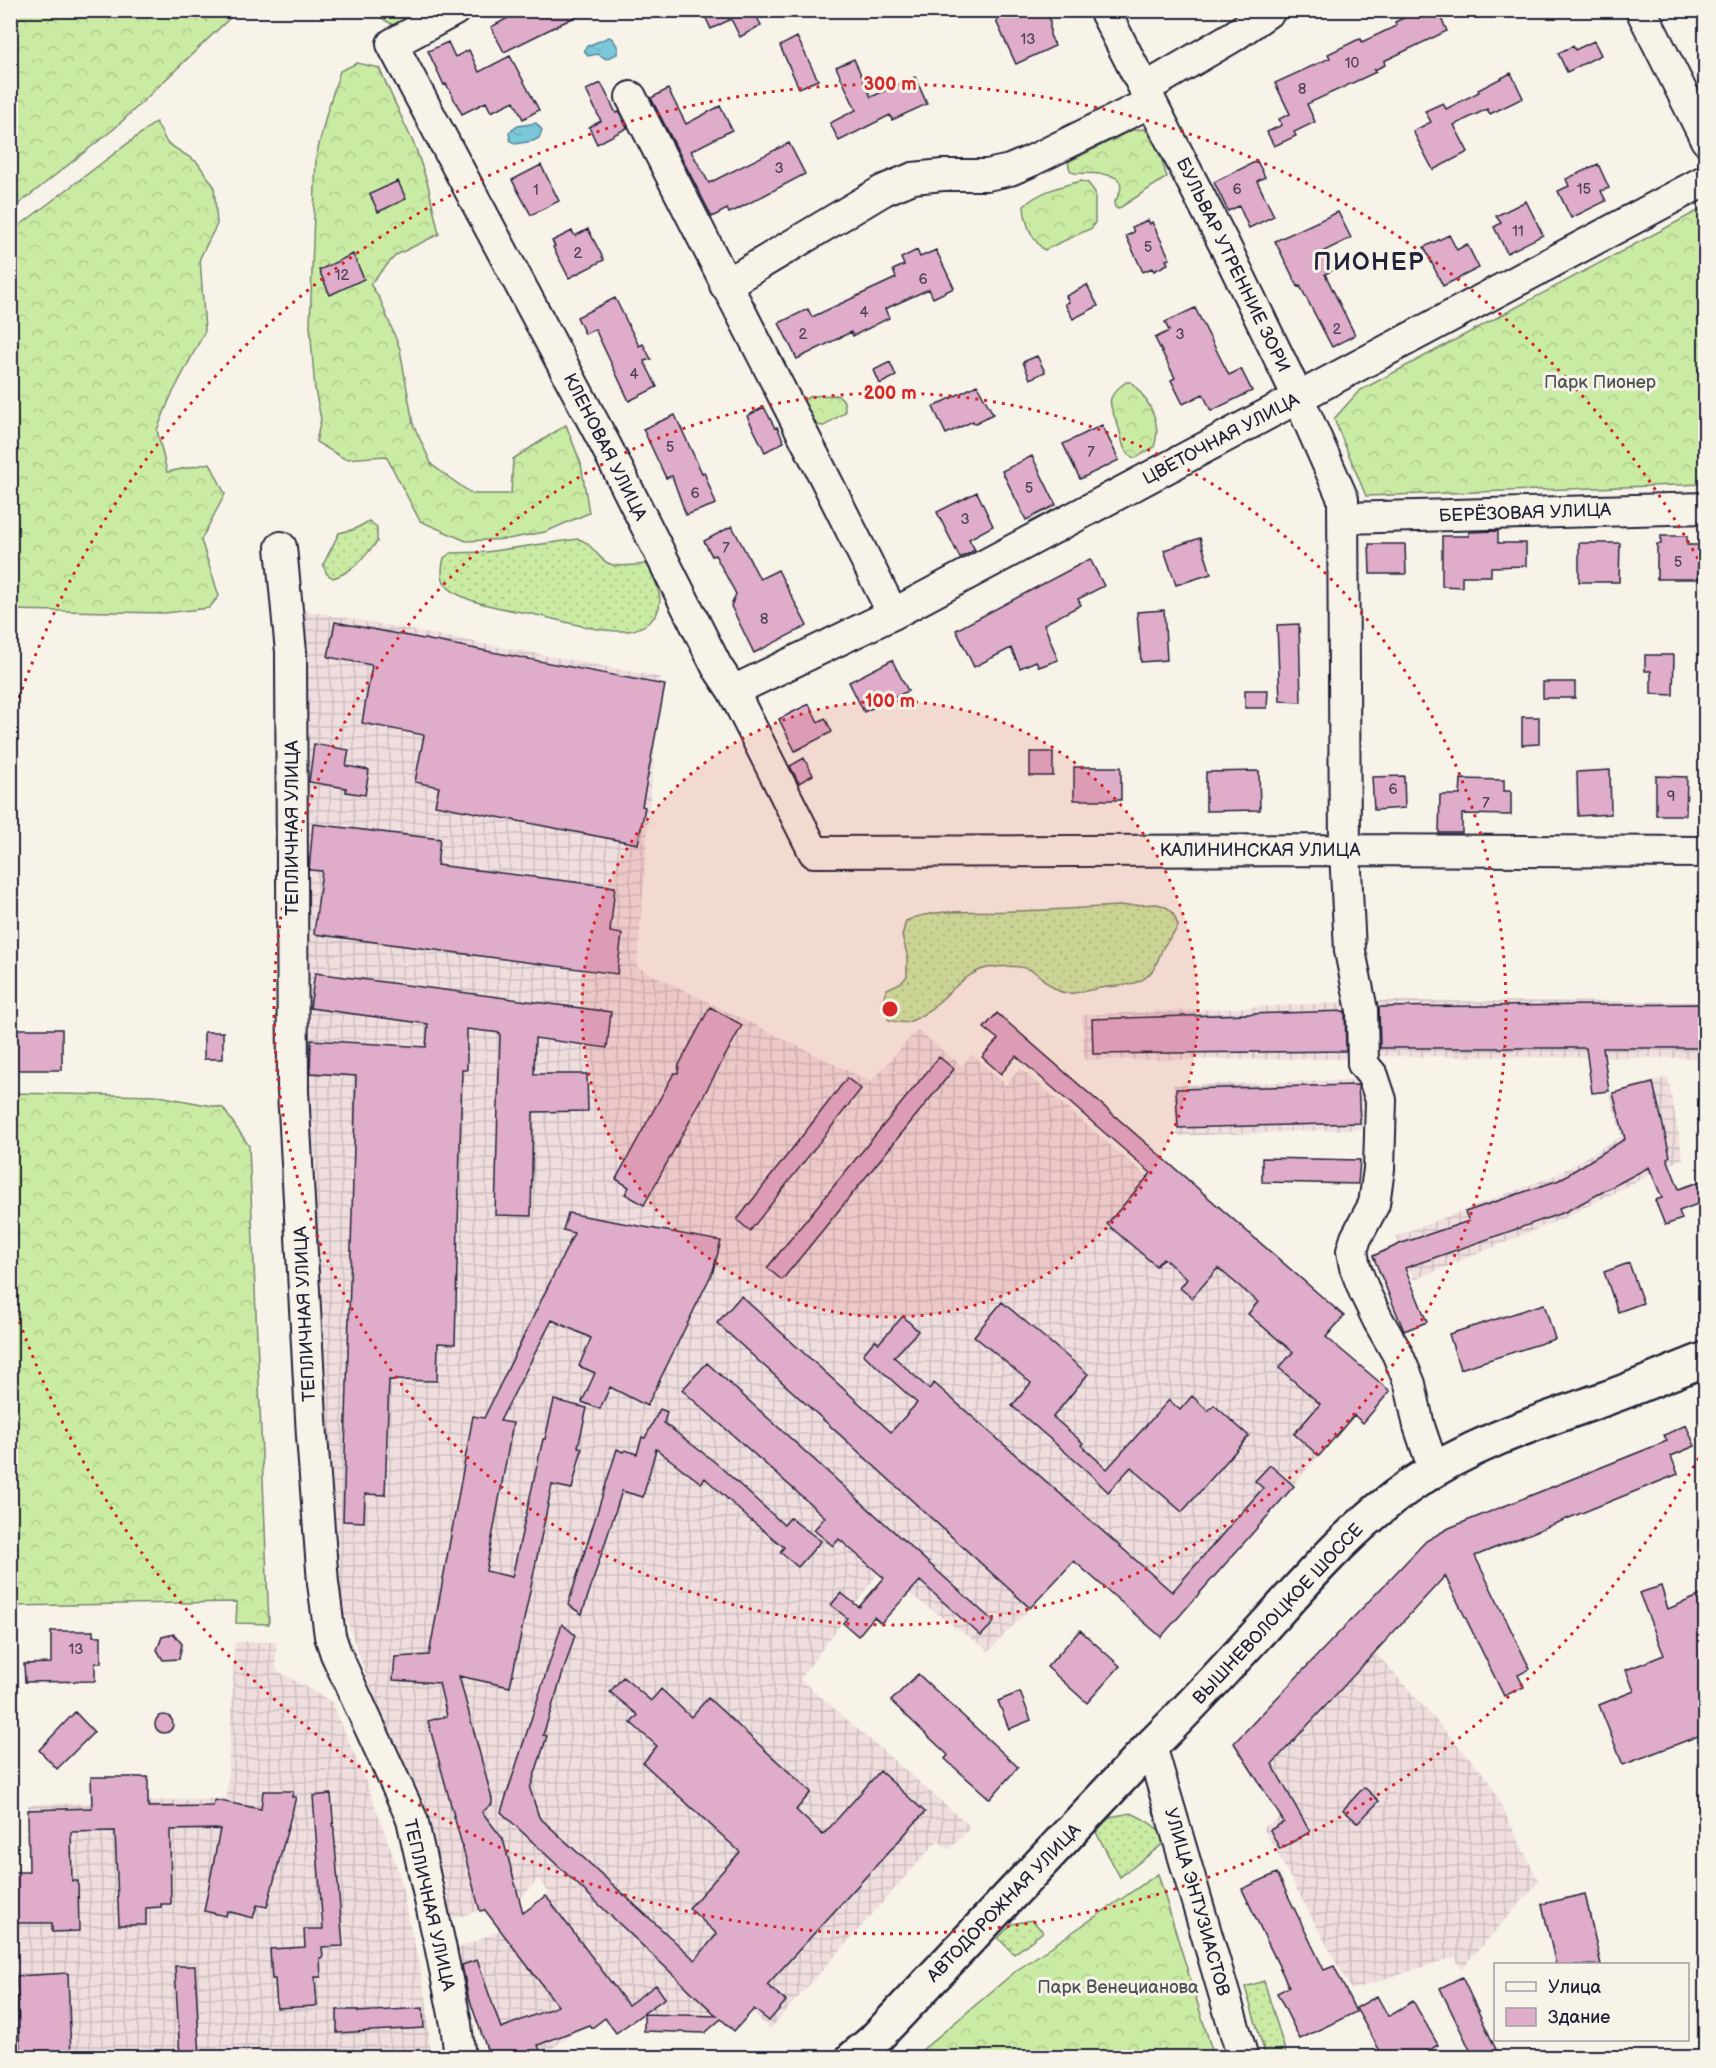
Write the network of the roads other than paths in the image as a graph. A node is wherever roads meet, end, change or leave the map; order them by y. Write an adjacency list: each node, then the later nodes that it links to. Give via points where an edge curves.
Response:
1 (455, 10): 15 (street, КЛЕНОВАЯ УЛИЦА, via 392,44)
2 (1104, 10): 5 (street, БУЛЬВАР УТРЕННИЕ ЗОРИ)
3 (1271, 10): 5 (street)
4 (1641, 10): 7 (street)
5 (1148, 95): 9 (street, via 1010,170 987,175 913,178 884,190); 10 (street, БУЛЬВАР УТРЕННИЕ ЗОРИ)
6 (631, 97): 9 (street)
7 (1706, 140)
8 (1706, 180): 10 (street, ЦВЕТОЧНАЯ УЛИЦА)
9 (725, 285): 14 (street)
10 (1298, 397): 12 (street, БУЛЬВАР УТРЕННИЕ ЗОРИ, via 1343,499); 14 (street, ЦВЕТОЧНАЯ УЛИЦА)
11 (1706, 508): 12 (street, БЕРЁЗОВАЯ УЛИЦА)
12 (1345, 518): 16 (street, БУЛЬВАР УТРЕННИЕ ЗОРИ)
13 (281, 547): 22 (street, ТЕПЛИЧНАЯ УЛИЦА, via 291,652 293,1091 323,1582 336,1653 412,1819)
14 (893, 614): 15 (street, ЦВЕТОЧНАЯ УЛИЦА)
15 (733, 691): 17 (street, КЛЕНОВАЯ УЛИЦА)
16 (1345, 850): 17 (street, КАЛИНИНСКАЯ УЛИЦА); 18 (street, КАЛИНИНСКАЯ УЛИЦА); 20 (street, БУЛЬВАР УТРЕННИЕ ЗОРИ, via 1350,951 1362,1010 1363,1064 1373,1076 1381,1100 1374,1204 1352,1251 1365,1293 1410,1384)
17 (814, 852)
18 (1706, 852)
19 (1706, 1359): 20 (main road, ВЫШНЕВОЛОЦКОЕ ШОССЕ, via 1512,1432)
20 (1434, 1470): 21 (main road, ВЫШНЕВОЛОЦКОЕ ШОССЕ, via 1358,1528 1320,1564 1198,1700)
21 (1151, 1746): 23 (main road, АВТОДОРОЖНАЯ УЛИЦА); 24 (street, УЛИЦА ЭНТУЗИАСТОВ)
22 (460, 2058)
23 (853, 2058)
24 (1244, 2058)

